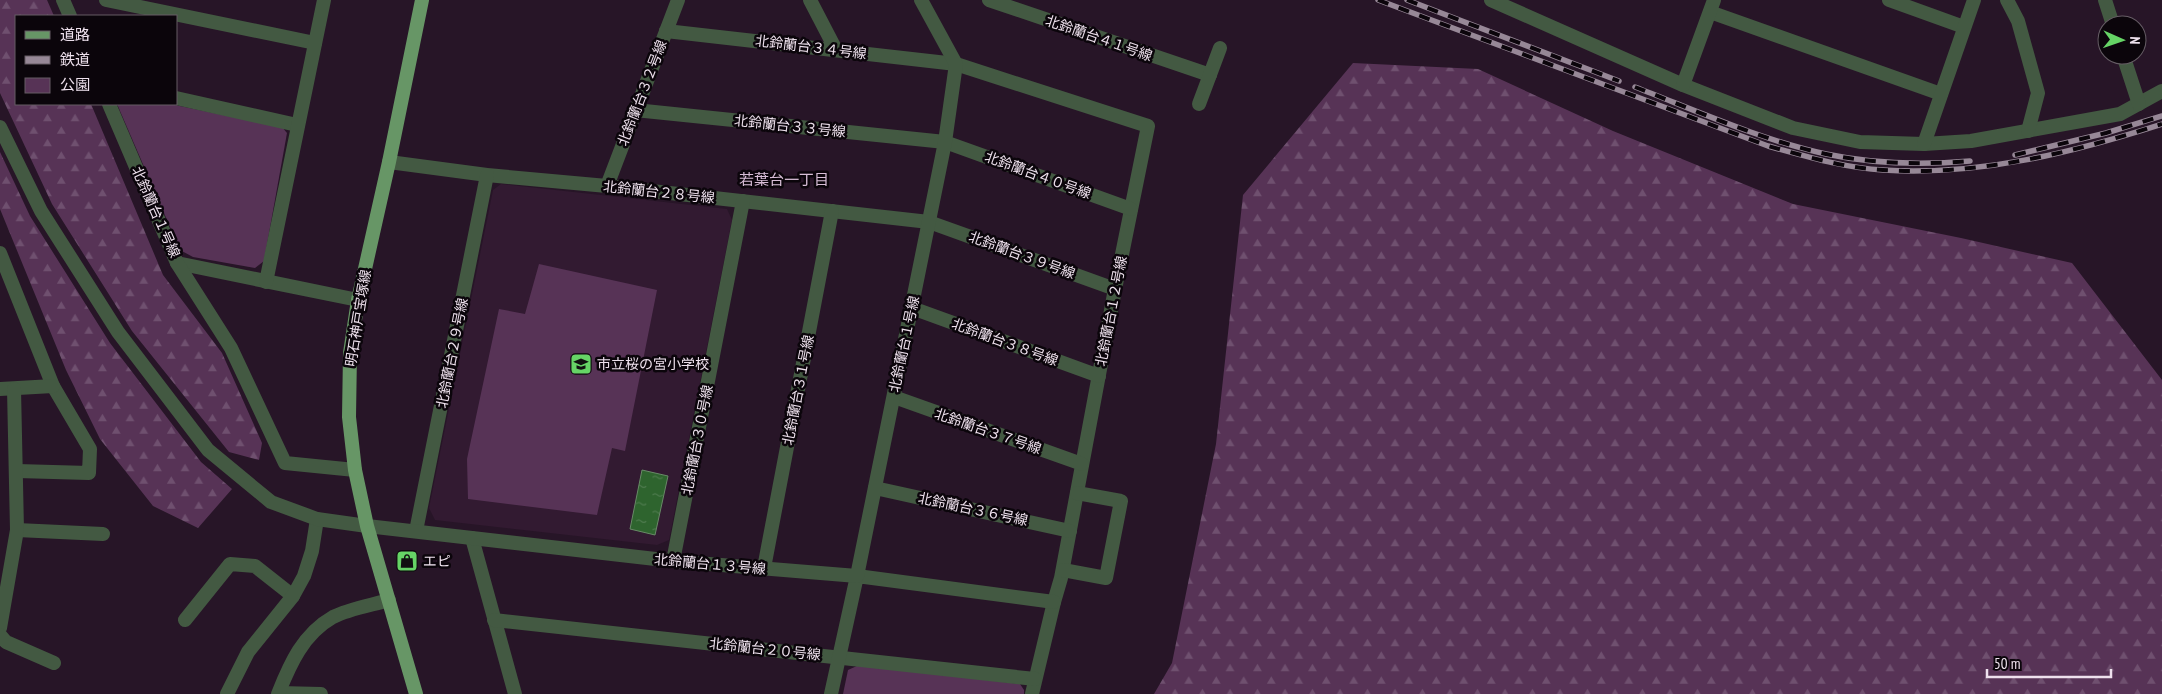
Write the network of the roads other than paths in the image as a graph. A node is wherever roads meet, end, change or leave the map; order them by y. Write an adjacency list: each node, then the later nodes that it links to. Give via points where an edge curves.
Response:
1 (63, 0): 15 (street)
2 (106, 0): 19 (street)
3 (324, 0): 19 (street)
4 (422, 0): 38 (main road, 明石神戸宝塚線)
5 (678, 0): 18 (street, 北鈴蘭台３２号線)
6 (810, 0): 21 (street)
7 (921, 0): 22 (street)
8 (989, 0): 24 (street, 北鈴蘭台４１号線)
9 (1491, 0): 25 (street)
10 (1889, 0): 17 (street)
11 (1974, 0): 17 (street)
12 (2007, 0): 35 (street, via 2018,21 2038,93)
13 (2104, 0): 16 (street)
14 (1712, 6): 25 (street); 27 (street)
15 (70, 15)
16 (2109, 15)
17 (1964, 27): 27 (street)
18 (666, 31): 21 (street, 北鈴蘭台３４号線); 32 (street, 北鈴蘭台３２号線)
19 (314, 43): 33 (street)
20 (1220, 48): 24 (street)
21 (836, 50): 22 (street, 北鈴蘭台３４号線)
22 (956, 64): 36 (street, 北鈴蘭台１号線); 42 (street, 北鈴蘭台１２号線, via 1148,126)
23 (2126, 65): 30 (street)
24 (1210, 75): 29 (street)
25 (1683, 85): 37 (street, via 1793,128 1860,142)
26 (2162, 91): 30 (street)
27 (1941, 94): 37 (street)
28 (178, 98): 33 (street)
29 (1199, 104)
30 (2139, 104): 35 (street, via 2120,114)
31 (109, 105): 46 (street, 北鈴蘭台１号線)
32 (635, 110): 36 (street, 北鈴蘭台３３号線); 40 (street, 北鈴蘭台３２号線)
33 (297, 125): 47 (street)
34 (0, 127): 61 (street, 北鈴蘭台１３号線, via 41,211 118,332 208,450 271,502)
35 (2028, 131): 37 (street, via 1971,141)
36 (945, 142): 42 (street, 北鈴蘭台４０号線); 44 (street, 北鈴蘭台１号線)
37 (1924, 144)
38 (389, 162): 39 (street, 北鈴蘭台２８号線); 49 (main road, 明石神戸宝塚線)
39 (487, 175): 40 (street, 北鈴蘭台２８号線); 64 (street, 北鈴蘭台２９号線)
40 (607, 186): 41 (street, 北鈴蘭台２８号線)
41 (743, 202): 43 (street, 北鈴蘭台２８号線); 68 (street, 北鈴蘭台３０号線)
42 (1131, 209): 48 (street, 北鈴蘭台１２号線)
43 (832, 211): 44 (street, 北鈴蘭台２８号線); 69 (street, 北鈴蘭台３１号線)
44 (930, 222): 48 (street, 北鈴蘭台３９号線); 50 (street, 北鈴蘭台１号線)
45 (0, 253): 52 (street)
46 (178, 263): 47 (street, 北鈴蘭台１号線); 57 (street, via 231,348 285,463)
47 (266, 282): 49 (street, 北鈴蘭台１号線)
48 (1114, 289): 51 (street, 北鈴蘭台１２号線)
49 (358, 300): 57 (main road, 明石神戸宝塚線, via 350,354 349,408)
50 (912, 308): 51 (street, 北鈴蘭台３８号線); 55 (street, 北鈴蘭台１号線)
51 (1099, 376): 56 (street, 北鈴蘭台１２号線)
52 (52, 386): 54 (street); 58 (street, via 90,449 89,473)
53 (0, 389): 54 (street)
54 (14, 389): 58 (street)
55 (894, 397): 56 (street, 北鈴蘭台３７号線); 59 (street, 北鈴蘭台１号線)
56 (1082, 464): 60 (street, 北鈴蘭台１２号線)
57 (355, 470): 62 (main road, 明石神戸宝塚線)
58 (17, 471): 63 (street)
59 (875, 488): 65 (street, 北鈴蘭台３６号線); 71 (street, 北鈴蘭台１号線)
60 (1077, 493): 65 (street, 北鈴蘭台１２号線); 70 (street, via 1121,501 1106,578)
61 (317, 519): 62 (street, 北鈴蘭台１３号線); 72 (street, via 312,551)
62 (367, 526): 64 (street, 北鈴蘭台１３号線); 73 (main road, 明石神戸宝塚線)
63 (17, 530): 66 (street); 77 (street)
64 (416, 531): 67 (street, 北鈴蘭台１３号線)
65 (1070, 531): 70 (street, 北鈴蘭台１２号線)
66 (103, 534)
67 (472, 538): 68 (street, 北鈴蘭台１３号線); 76 (street)
68 (673, 561): 69 (street, 北鈴蘭台１３号線)
69 (764, 568): 71 (street, 北鈴蘭台１３号線)
70 (1063, 570): 74 (street, 北鈴蘭台１２号線)
71 (857, 576): 74 (street, 北鈴蘭台１３号線); 79 (street, 北鈴蘭台１号線)
72 (293, 596): 75 (street, via 255,566 230,564); 82 (street, via 248,652)
73 (389, 600): 83 (street, via 334,617 310,634 290,666); 85 (main road, 明石神戸宝塚線)
74 (1054, 602): 81 (street, 北鈴蘭台１２号線)
75 (185, 620)
76 (494, 620): 79 (street, 北鈴蘭台２０号線); 86 (street)
77 (0, 628)
78 (0, 635): 80 (street, via 6,642)
79 (839, 657): 81 (street, 北鈴蘭台２０号線); 87 (street, 北鈴蘭台１号線)
80 (54, 663)
81 (1035, 679): 88 (street, 北鈴蘭台１２号線)
82 (227, 694)
83 (278, 694): 84 (street)
84 (321, 694)
85 (416, 694)
86 (515, 694)
87 (831, 694)
88 (1032, 694)

